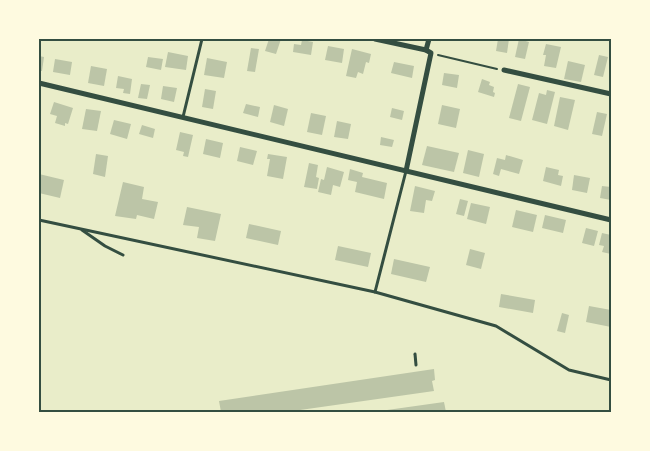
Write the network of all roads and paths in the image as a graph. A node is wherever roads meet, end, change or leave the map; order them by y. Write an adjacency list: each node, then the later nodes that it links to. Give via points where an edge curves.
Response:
1 (202, 39): 8 (lane)
2 (375, 39): 4 (street)
3 (429, 39): 4 (street)
4 (428, 52): 5 (path); 9 (street)
5 (504, 70): 7 (street)
6 (39, 84): 8 (street)
7 (611, 94)
8 (184, 117): 9 (street)
9 (406, 172): 11 (street); 14 (lane)
10 (39, 220): 12 (lane)
11 (611, 220)
12 (82, 229): 13 (lane); 14 (lane)
13 (123, 255)
14 (375, 292): 17 (lane, via 496,326 568,370)
15 (415, 354): 16 (lane)
16 (416, 366)
17 (611, 380)

